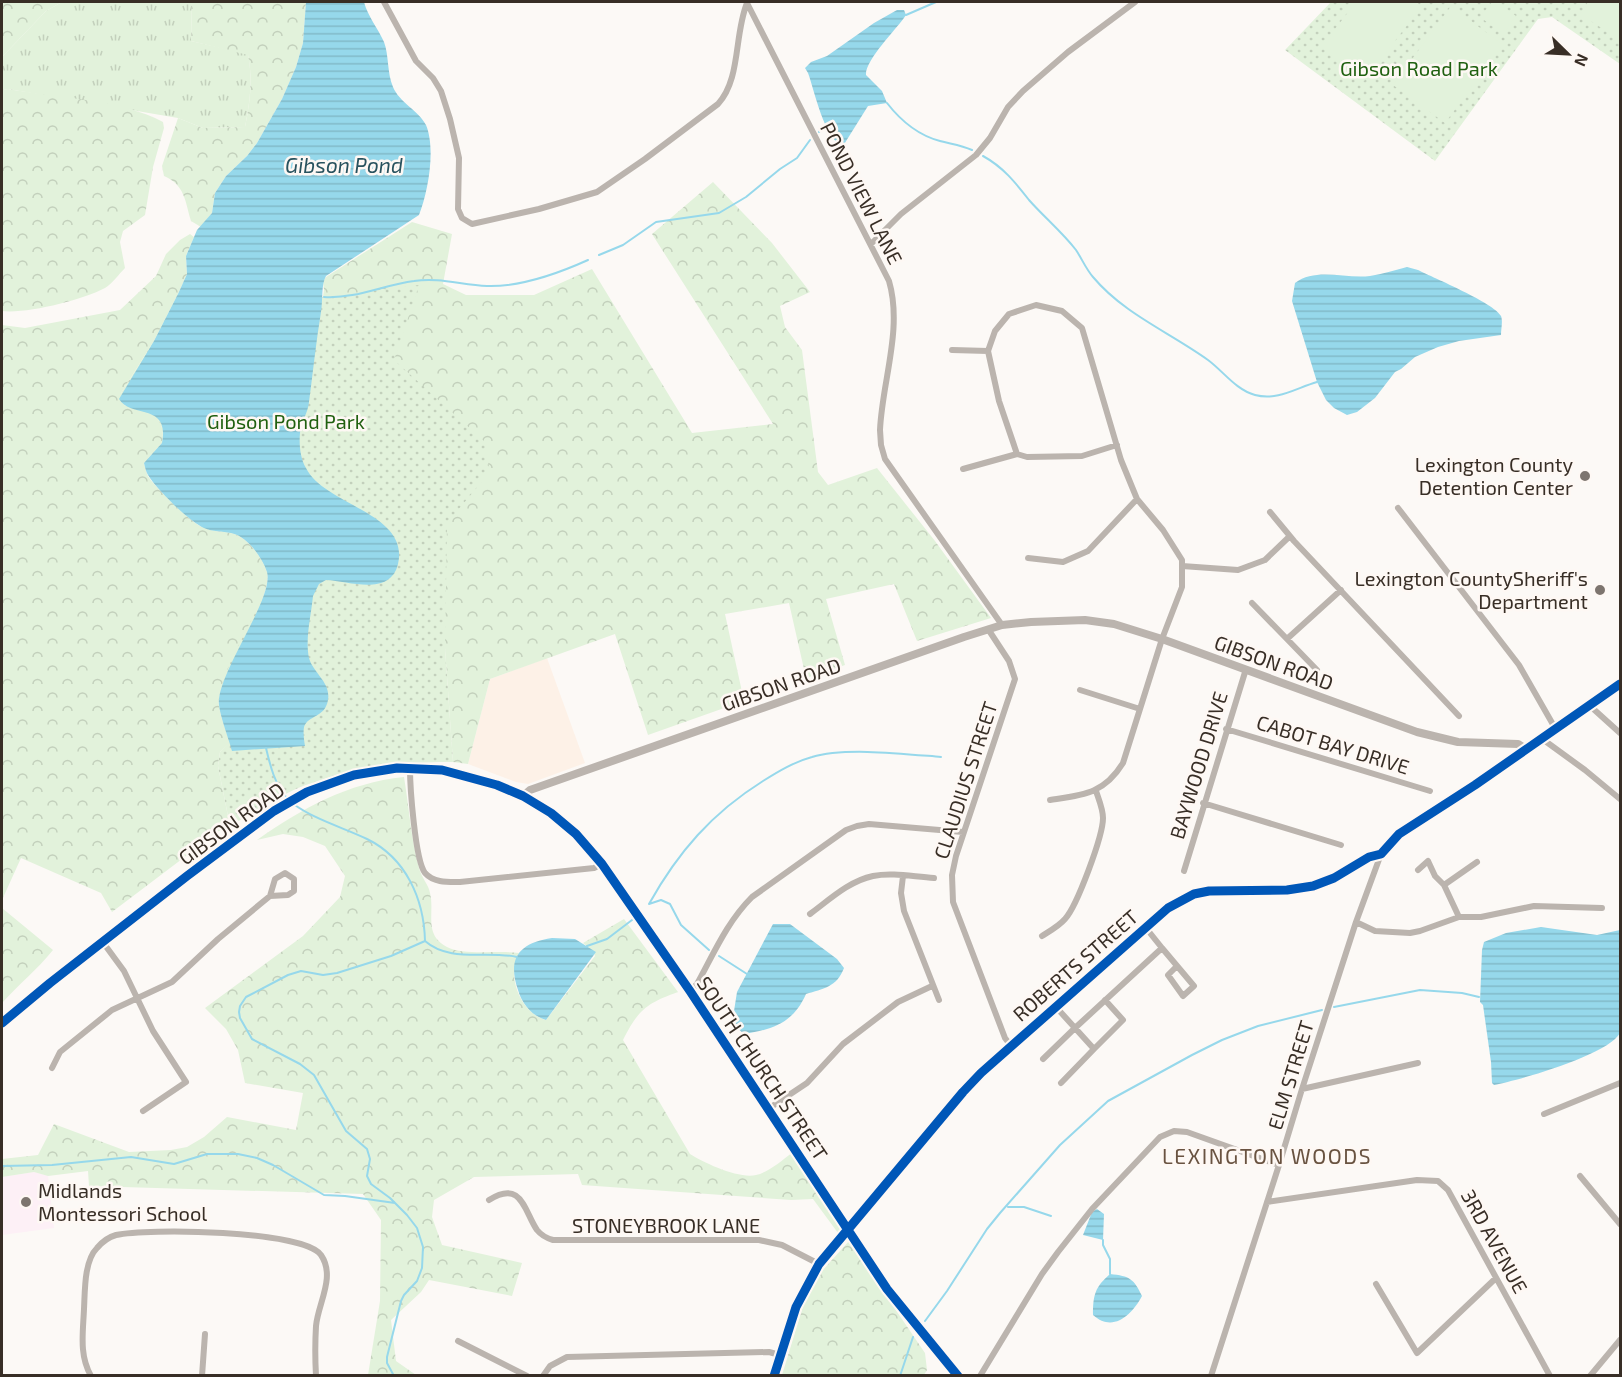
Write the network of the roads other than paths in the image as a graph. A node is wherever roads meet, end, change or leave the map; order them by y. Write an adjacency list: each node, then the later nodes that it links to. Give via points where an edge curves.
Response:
1 (384, 2): 2 (street, POND VIEW LANE, via 416,61 441,91 460,165 458,209 462,218 472,224 597,192 718,104 732,79 739,26)
2 (747, 2): 4 (street, POND VIEW LANE)
3 (1135, 2): 4 (street, via 1023,91 981,150 901,214)
4 (871, 244): 18 (street, POND VIEW LANE, via 889,281 892,302 880,422 885,459)
5 (952, 350): 6 (street)
6 (988, 351): 7 (street, via 995,331 1008,315 1036,305 1062,311 1082,328); 8 (street)
7 (1117, 445): 8 (street, via 1082,456); 10 (street)
8 (1017, 454): 9 (street)
9 (963, 469)
10 (1137, 499): 14 (street, via 1088,551 1063,562); 15 (street, via 1163,530)
11 (1398, 508): 29 (street, via 1519,665)
12 (1270, 512): 13 (street)
13 (1290, 536): 15 (street, via 1265,560 1238,570); 16 (street)
14 (1028, 558)
15 (1182, 566): 20 (street, via 1182,588)
16 (1341, 590): 21 (street); 28 (street)
17 (1252, 603): 21 (street)
18 (1002, 625): 19 (street, GIBSON ROAD); 20 (street, GIBSON ROAD, via 1091,620)
19 (988, 629): 37 (street, GIBSON ROAD, via 530,790); 41 (street, CLAUDIUS STREET, via 1009,661 1015,679)
20 (1162, 639): 22 (street, GIBSON ROAD); 27 (street)
21 (1288, 639): 23 (street)
22 (1246, 669): 30 (street, BAYWOOD DRIVE); 33 (street, GIBSON ROAD, via 1440,739 1518,744)
23 (1317, 670)
24 (1620, 684): 26 (street)
25 (1080, 690): 27 (street)
26 (1589, 705): 29 (street); 31 (street)
27 (1140, 709): 35 (street, via 1123,763)
28 (1460, 716)
29 (1555, 728): 32 (street)
30 (1226, 729): 36 (street, CABOT BAY DRIVE); 40 (street, BAYWOOD DRIVE)
31 (1620, 733)
32 (1541, 738): 33 (street); 38 (street)
33 (1526, 749): 43 (street, ROBERTS STREET, via 1399,834)
34 (410, 768): 37 (street, GIBSON ROAD, via 458,773); 45 (street, via 420,860 434,879 460,882); 58 (street, GIBSON ROAD, via 364,772 316,788 274,811)
35 (1096, 791): 39 (street); 57 (street, via 1103,818 1093,855 1070,913)
36 (1430, 791)
37 (523, 796): 45 (street, SOUTH CHURCH STREET, via 568,827)
38 (1620, 799)
39 (1050, 800)
40 (1203, 803): 42 (street); 47 (street, BAYWOOD DRIVE)
41 (963, 832): 62 (street, via 869,824 846,830 752,897 731,922); 69 (street, CLAUDIUS STREET, via 952,875 953,902)
42 (1341, 845)
43 (1381, 854): 55 (street, ELM STREET); 56 (street, ROBERTS STREET, via 1334,878 1300,889 1194,894 1168,908)
44 (1477, 862): 50 (street)
45 (602, 864): 62 (street, SOUTH CHURCH STREET)
46 (1418, 870): 50 (street, via 1428,861)
47 (1184, 871)
48 (903, 876): 49 (street); 53 (street, via 863,879); 61 (street, via 904,911)
49 (934, 878)
50 (1444, 885): 54 (street)
51 (270, 896): 51 (street, via 292,893 296,887 292,876 278,876); 63 (street, via 172,982)
52 (1602, 908): 54 (street, via 1547,905)
53 (810, 914)
54 (1459, 917): 55 (street, via 1410,933 1375,931)
55 (1356, 922): 76 (street, ELM STREET)
56 (1146, 928): 59 (street); 66 (street, ROBERTS STREET)
57 (1042, 936)
58 (102, 941): 63 (street); 67 (street, GIBSON ROAD)
59 (1162, 948): 60 (street); 65 (street)
60 (1177, 966): 60 (street, via 1194,986 1183,996 1168,975)
61 (932, 986): 64 (street); 77 (street, via 898,1002 843,1044 807,1083)
62 (690, 991): 77 (street, SOUTH CHURCH STREET)
63 (138, 998): 73 (street, via 118,1006 60,1052); 78 (street, via 153,1031 186,1082)
64 (939, 1000)
65 (1105, 1000): 68 (street); 70 (street, via 1123,1020)
66 (1056, 1007): 68 (street); 69 (street, ROBERTS STREET)
67 (2, 1023)
68 (1075, 1028): 70 (street); 71 (street)
69 (1011, 1046): 85 (street, ROBERTS STREET, via 963,1092)
70 (1094, 1049): 74 (street)
71 (1042, 1059)
72 (1418, 1063): 76 (street)
73 (52, 1068)
74 (1061, 1083)
75 (1620, 1083): 79 (street)
76 (1302, 1089): 80 (street, ELM STREET)
77 (768, 1109): 85 (street, SOUTH CHURCH STREET)
78 (143, 1111)
79 (1544, 1114)
80 (1279, 1165): 83 (street, ELM STREET); 102 (street, via 1187,1132 1174,1131 1160,1137 1092,1209 1058,1252)
81 (1580, 1176): 84 (street)
82 (489, 1200): 86 (street, STONEYBROOK LANE, via 508,1193 518,1198)
83 (1267, 1202): 89 (street, 3RD AVENUE, via 1417,1180 1438,1181 1448,1190); 103 (street, ELM STREET)
84 (1620, 1224)
85 (847, 1228): 88 (street, ROBERTS STREET); 101 (street, SOUTH CHURCH STREET, via 887,1289)
86 (544, 1237): 87 (street, STONEYBROOK LANE); 88 (street, STONEYBROOK LANE, via 559,1241 759,1240 782,1245)
87 (540, 1244)
88 (819, 1264): 94 (street, ROBERTS STREET, via 796,1306)
89 (1496, 1278): 90 (street, via 1417,1353); 104 (street, 3RD AVENUE)
90 (1376, 1284)
91 (205, 1334): 96 (street)
92 (1620, 1340): 105 (street)
93 (458, 1341): 98 (street)
94 (780, 1355): 99 (street, via 769,1352 574,1356 556,1362); 100 (street, ROBERTS STREET)
95 (91, 1376): 97 (street, via 84,1362 82,1342 93,1253 112,1236 151,1232 254,1235 292,1241 316,1250 327,1273 316,1324)
96 (201, 1376)
97 (316, 1376)
98 (527, 1376)
99 (543, 1376)
100 (774, 1376)
101 (957, 1376)
102 (980, 1376)
103 (1211, 1376)
104 (1550, 1376)
105 (1590, 1376)

